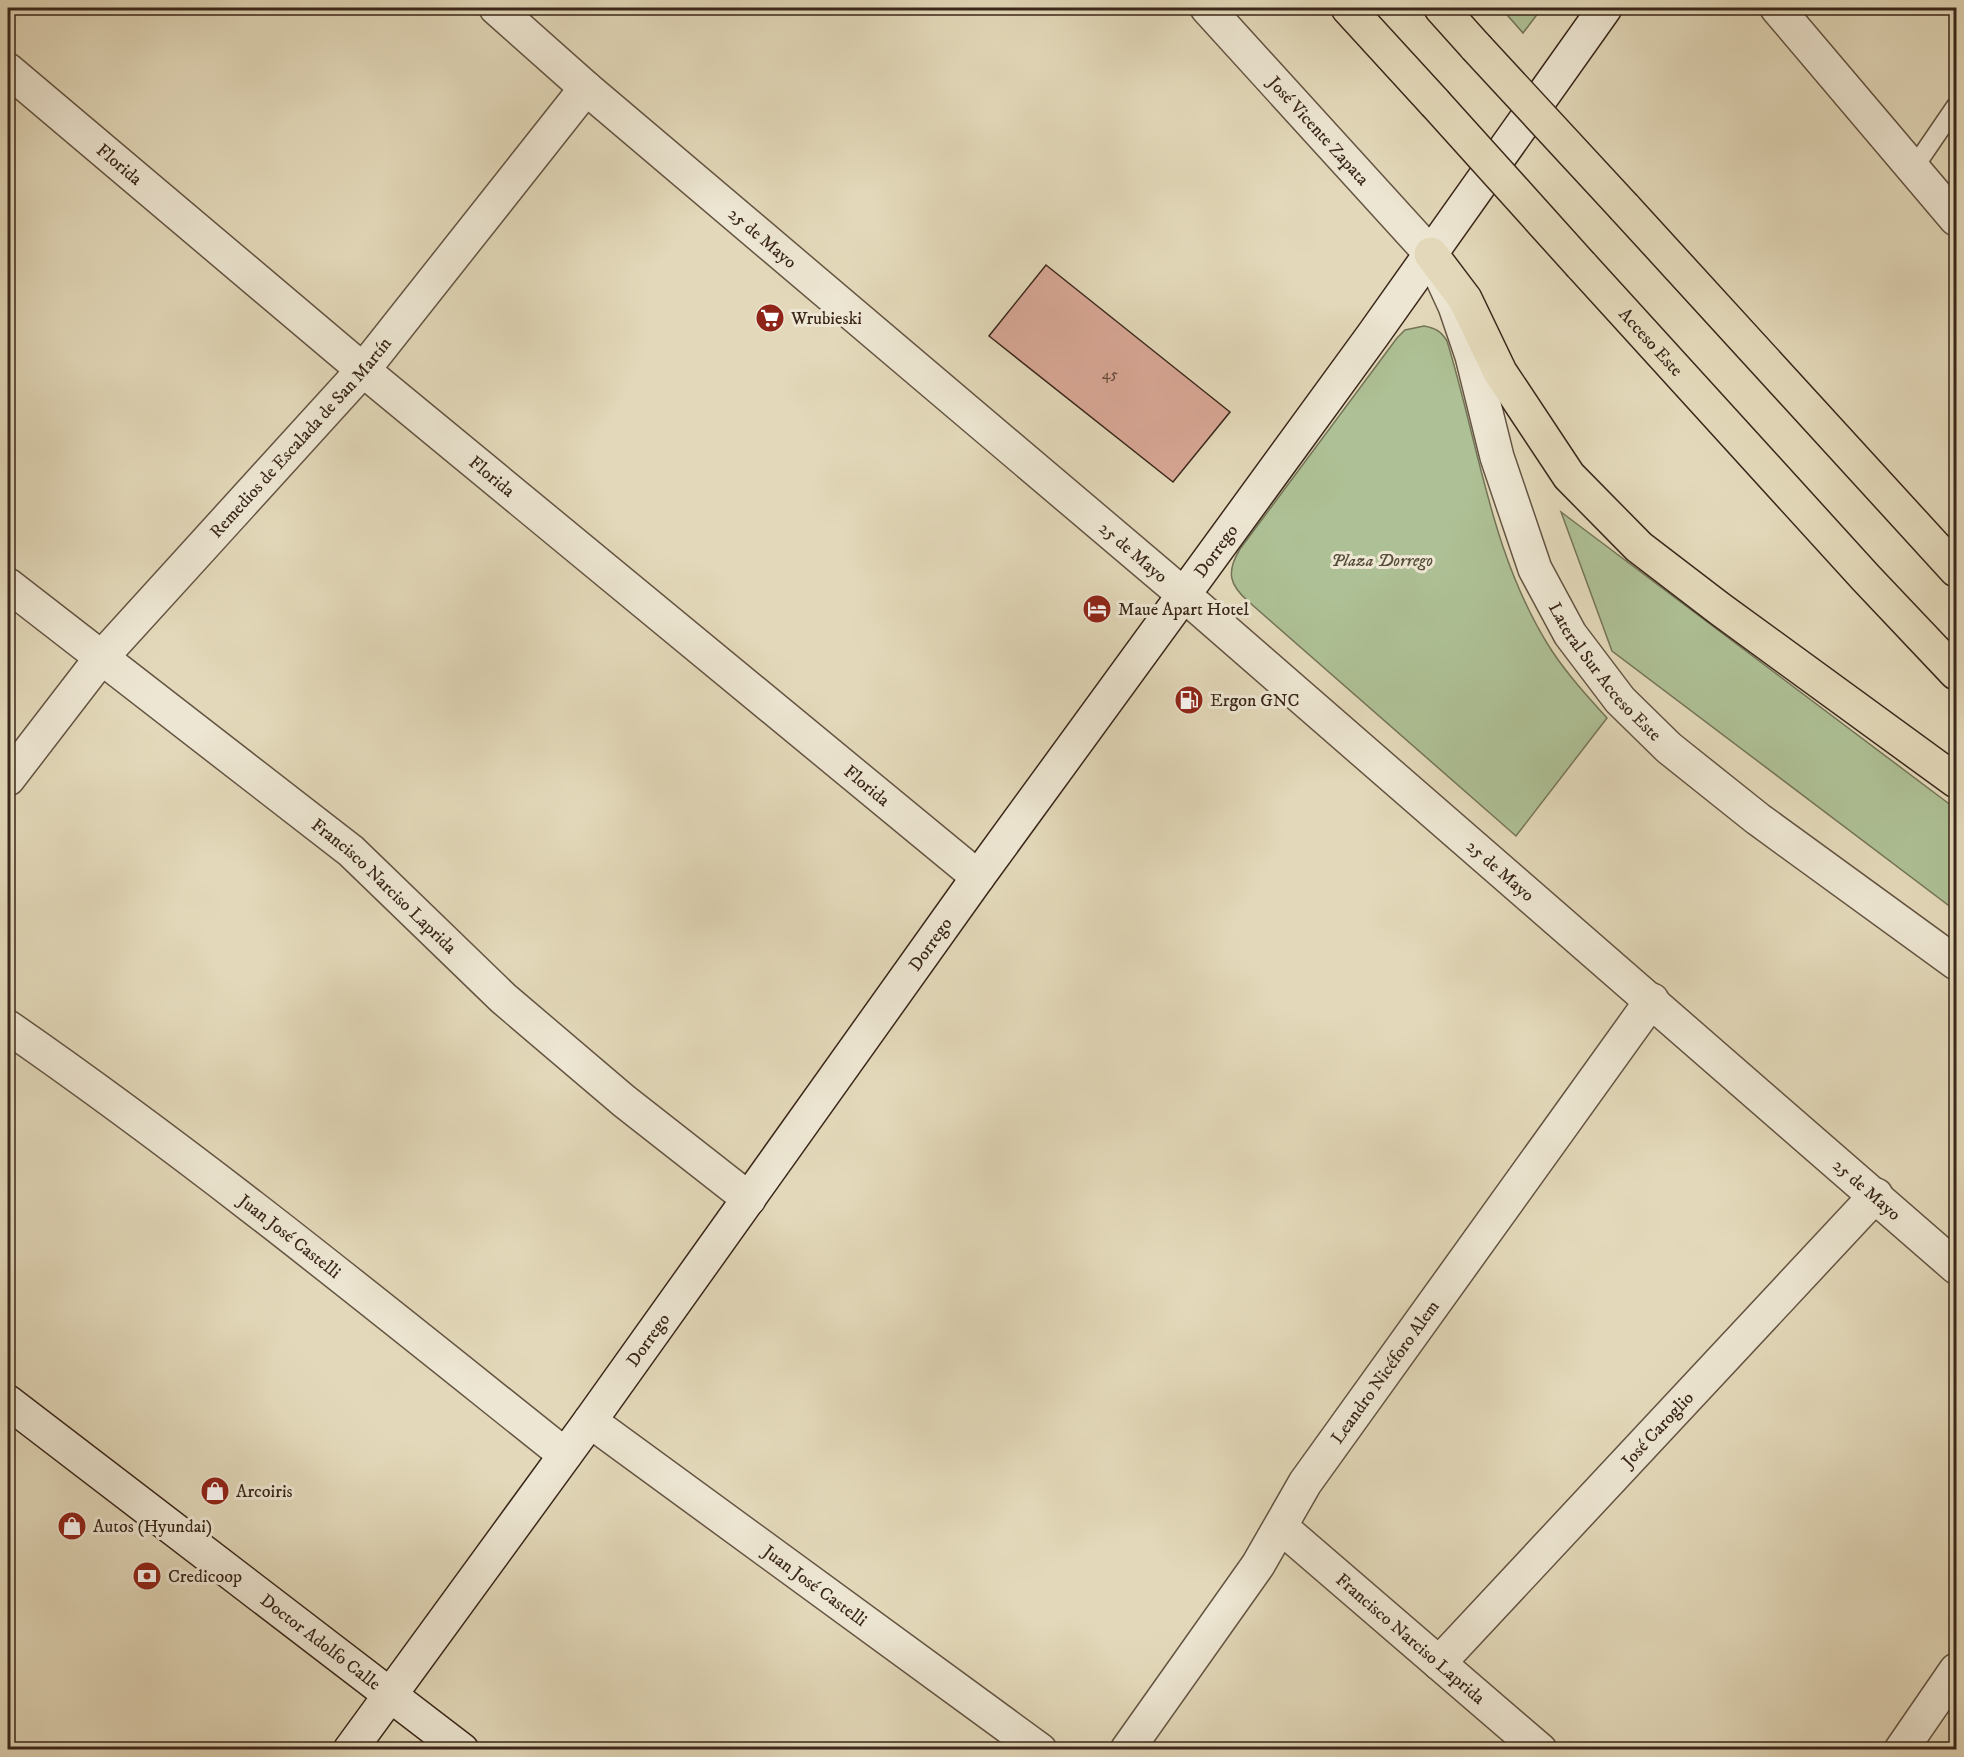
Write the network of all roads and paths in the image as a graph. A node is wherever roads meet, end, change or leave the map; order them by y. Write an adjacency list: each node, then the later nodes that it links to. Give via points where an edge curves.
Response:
1 (496, 8): 8 (street, 25 de Mayo)
2 (1207, 8): 12 (street, José Vicente Zapata)
3 (1348, 8): 18 (highway, Acceso Este, bridge)
4 (1441, 8): 14 (highway, bridge)
5 (1605, 8): 12 (street, Dorrego)
6 (1777, 8): 10 (street)
7 (8, 70): 13 (street, Florida)
8 (586, 88): 13 (street, Remedios de Escalada de San Martín); 16 (street, 25 de Mayo)
9 (1956, 106): 10 (lane)
10 (1913, 169): 11 (street)
11 (1956, 219)
12 (1431, 254): 16 (street, Dorrego); 20 (highway, via 1465,299 1500,372 1569,476 1639,547); 22 (street, Lateral Sur Acceso Este, via 1472,356 1497,457 1535,569 1570,634 1620,700 1669,748 1758,819)
13 (363, 370): 17 (street, Remedios de Escalada de San Martín); 21 (street, Florida)
14 (1956, 570)
15 (8, 585): 17 (street, Francisco Narciso Laprida)
16 (1184, 595): 21 (street, Dorrego); 23 (street, 25 de Mayo)
17 (101, 658): 19 (street, Remedios de Escalada de San Martín); 26 (street, Francisco Narciso Laprida, via 351,852 503,998)
18 (1956, 673)
19 (8, 779)
20 (1956, 781)
21 (978, 877): 26 (street, Dorrego)
22 (1956, 963)
23 (1652, 1000): 25 (street, 25 de Mayo); 31 (street, Leandro Nicéforo Alem, via 1305,1483)
24 (8, 1027): 30 (street, Juan José Castelli, via 143,1124)
25 (1876, 1195): 27 (street, 25 de Mayo); 32 (street, José Caroglio)
26 (748, 1199): 29 (street, Dorrego)
27 (1956, 1267)
28 (8, 1402): 34 (street, Doctor Adolfo Calle)
29 (590, 1421): 30 (street, Dorrego); 37 (street, Juan José Castelli)
30 (565, 1455): 34 (street, Dorrego)
31 (1281, 1527): 32 (street, Francisco Narciso Laprida); 38 (street, Leandro Nicéforo Alem)
32 (1439, 1663): 39 (street, Francisco Narciso Laprida)
33 (1956, 1670): 40 (street)
34 (390, 1694): 35 (street, Dorrego); 36 (street, Doctor Adolfo Calle)
35 (350, 1749)
36 (462, 1749)
37 (1040, 1749)
38 (1127, 1749)
39 (1540, 1749)
40 (1901, 1749)

